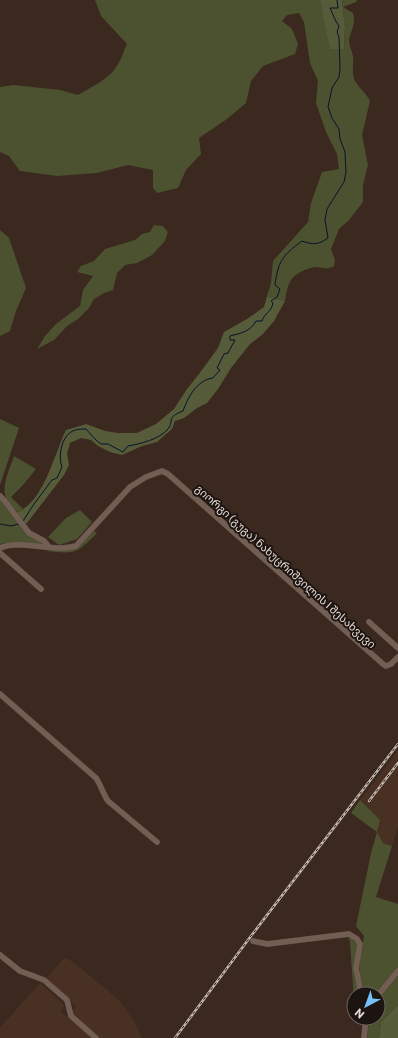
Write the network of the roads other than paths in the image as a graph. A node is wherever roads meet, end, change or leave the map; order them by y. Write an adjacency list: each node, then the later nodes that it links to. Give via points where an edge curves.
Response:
1 (0, 496): 2 (street, via 29,533 44,541)
2 (49, 547): 3 (street, via 5,545); 8 (street, გიორგი (გუგა) ნახუცრიშვილის I შესახვევი, via 76,546 130,487 146,476 162,470 383,664 389,666)
3 (0, 548)
4 (0, 553): 5 (street)
5 (41, 589)
6 (370, 622): 7 (street)
7 (398, 648)
8 (398, 657)
9 (0, 694): 10 (street, via 96,778 108,802)
10 (157, 842)
11 (253, 941): 14 (street, via 267,944 349,934 360,944 356,968)
12 (0, 955): 17 (street, via 20,971 44,980 67,1000 71,1016)
13 (398, 971): 15 (street)
14 (359, 986)
15 (386, 986)
16 (365, 1026): 18 (street)
17 (96, 1038)
18 (364, 1038)

